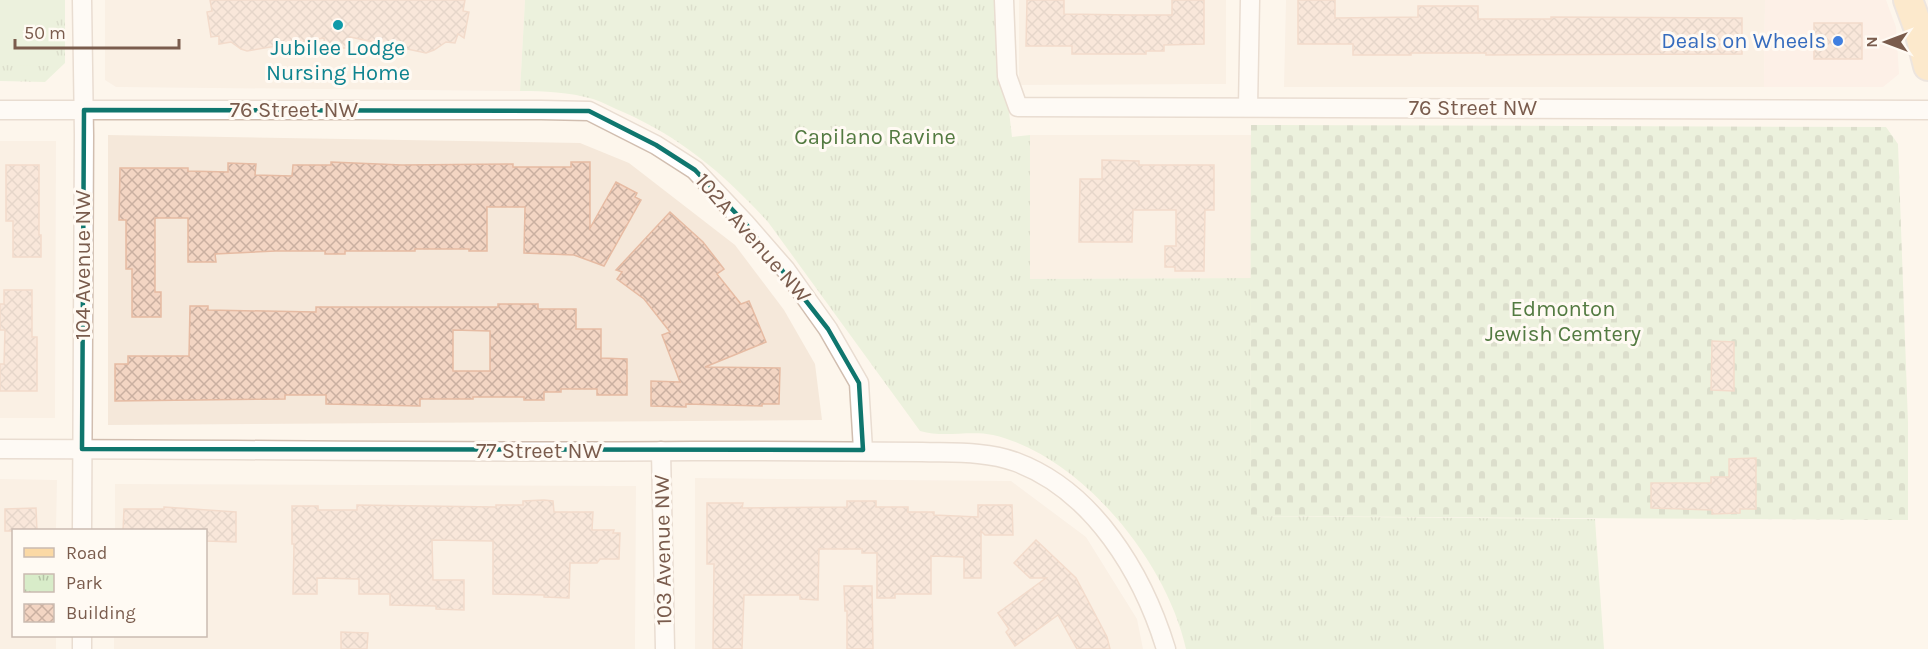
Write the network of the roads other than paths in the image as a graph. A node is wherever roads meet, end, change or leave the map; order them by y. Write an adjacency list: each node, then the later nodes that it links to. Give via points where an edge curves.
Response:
1 (82, 0): 8 (street, 104 Avenue NW)
2 (1004, 0): 6 (street, 76 Street NW, via 1007,76 1017,107)
3 (1250, 0): 6 (street)
4 (1908, 0): 5 (main road)
5 (1928, 66)
6 (1248, 107): 9 (street, 76 Street NW)
7 (0, 110): 8 (street, 76 Street NW)
8 (84, 110): 10 (street, 76 Street NW); 12 (street, 104 Avenue NW)
9 (1928, 110)
10 (589, 111): 13 (street, 102A Avenue NW, via 656,145 694,170 786,270 828,329 859,383)
11 (0, 449): 12 (street, 77 Street NW)
12 (82, 449): 14 (street, 77 Street NW); 15 (street, 104 Avenue NW)
13 (863, 450): 14 (street, 77 Street NW); 17 (street, 77 Street NW, via 997,456 1035,470 1068,492 1115,543 1152,609)
14 (661, 451): 16 (street, 103 Avenue NW)
15 (82, 529)
16 (665, 649)
17 (1166, 649)

